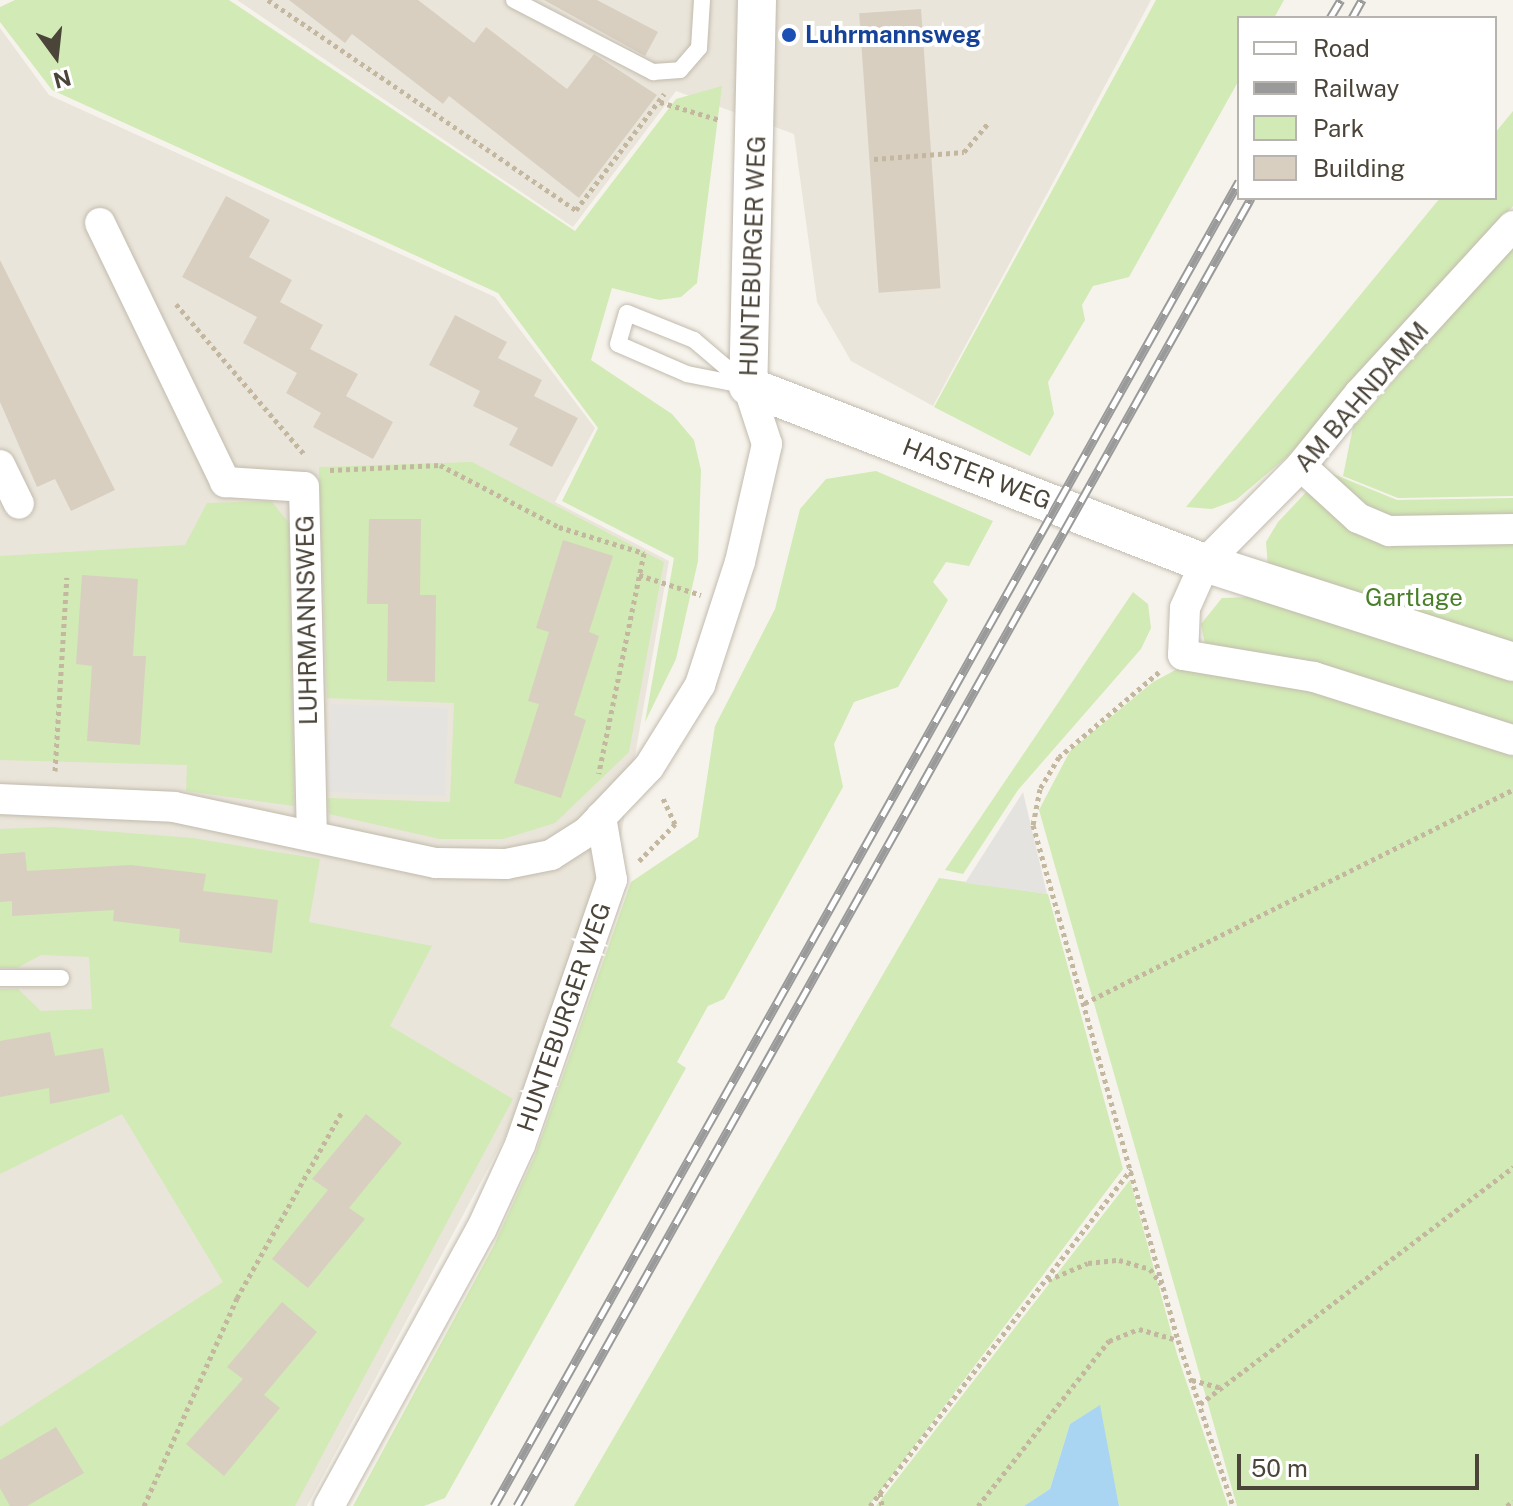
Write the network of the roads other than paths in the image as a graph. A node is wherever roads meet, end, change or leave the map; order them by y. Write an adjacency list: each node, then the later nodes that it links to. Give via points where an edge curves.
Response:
1 (514, 0): 2 (lane, via 653,72 680,70 699,48)
2 (702, 0)
3 (757, 0): 6 (street, HUNTEBURGER WEG)
4 (100, 223): 16 (street, LUHRMANNSWEG, via 225,482 311,479)
5 (1513, 226): 8 (street, AM BAHNDAMM, via 1359,394)
6 (748, 386): 6 (lane, HASTER WEG, via 694,340 627,313 618,344 687,374); 11 (street, HASTER WEG); 15 (street, HUNTEBURGER WEG, via 767,444 740,562 700,685 649,767)
7 (0, 465): 9 (street)
8 (1301, 466): 10 (street, via 1358,518 1389,531); 11 (street, AM BAHNDAMM)
9 (19, 504)
10 (1513, 529)
11 (1205, 563): 12 (street, HASTER WEG); 13 (street, via 1185,608 1183,655 1314,677)
12 (1513, 662)
13 (1513, 740)
14 (0, 799): 16 (street, via 174,807)
15 (594, 825): 16 (street, via 551,855 506,864 436,863); 19 (street, HUNTEBURGER WEG, via 612,880 520,1145 481,1230)
16 (312, 832)
17 (0, 978): 18 (lane)
18 (61, 978)
19 (329, 1506)

